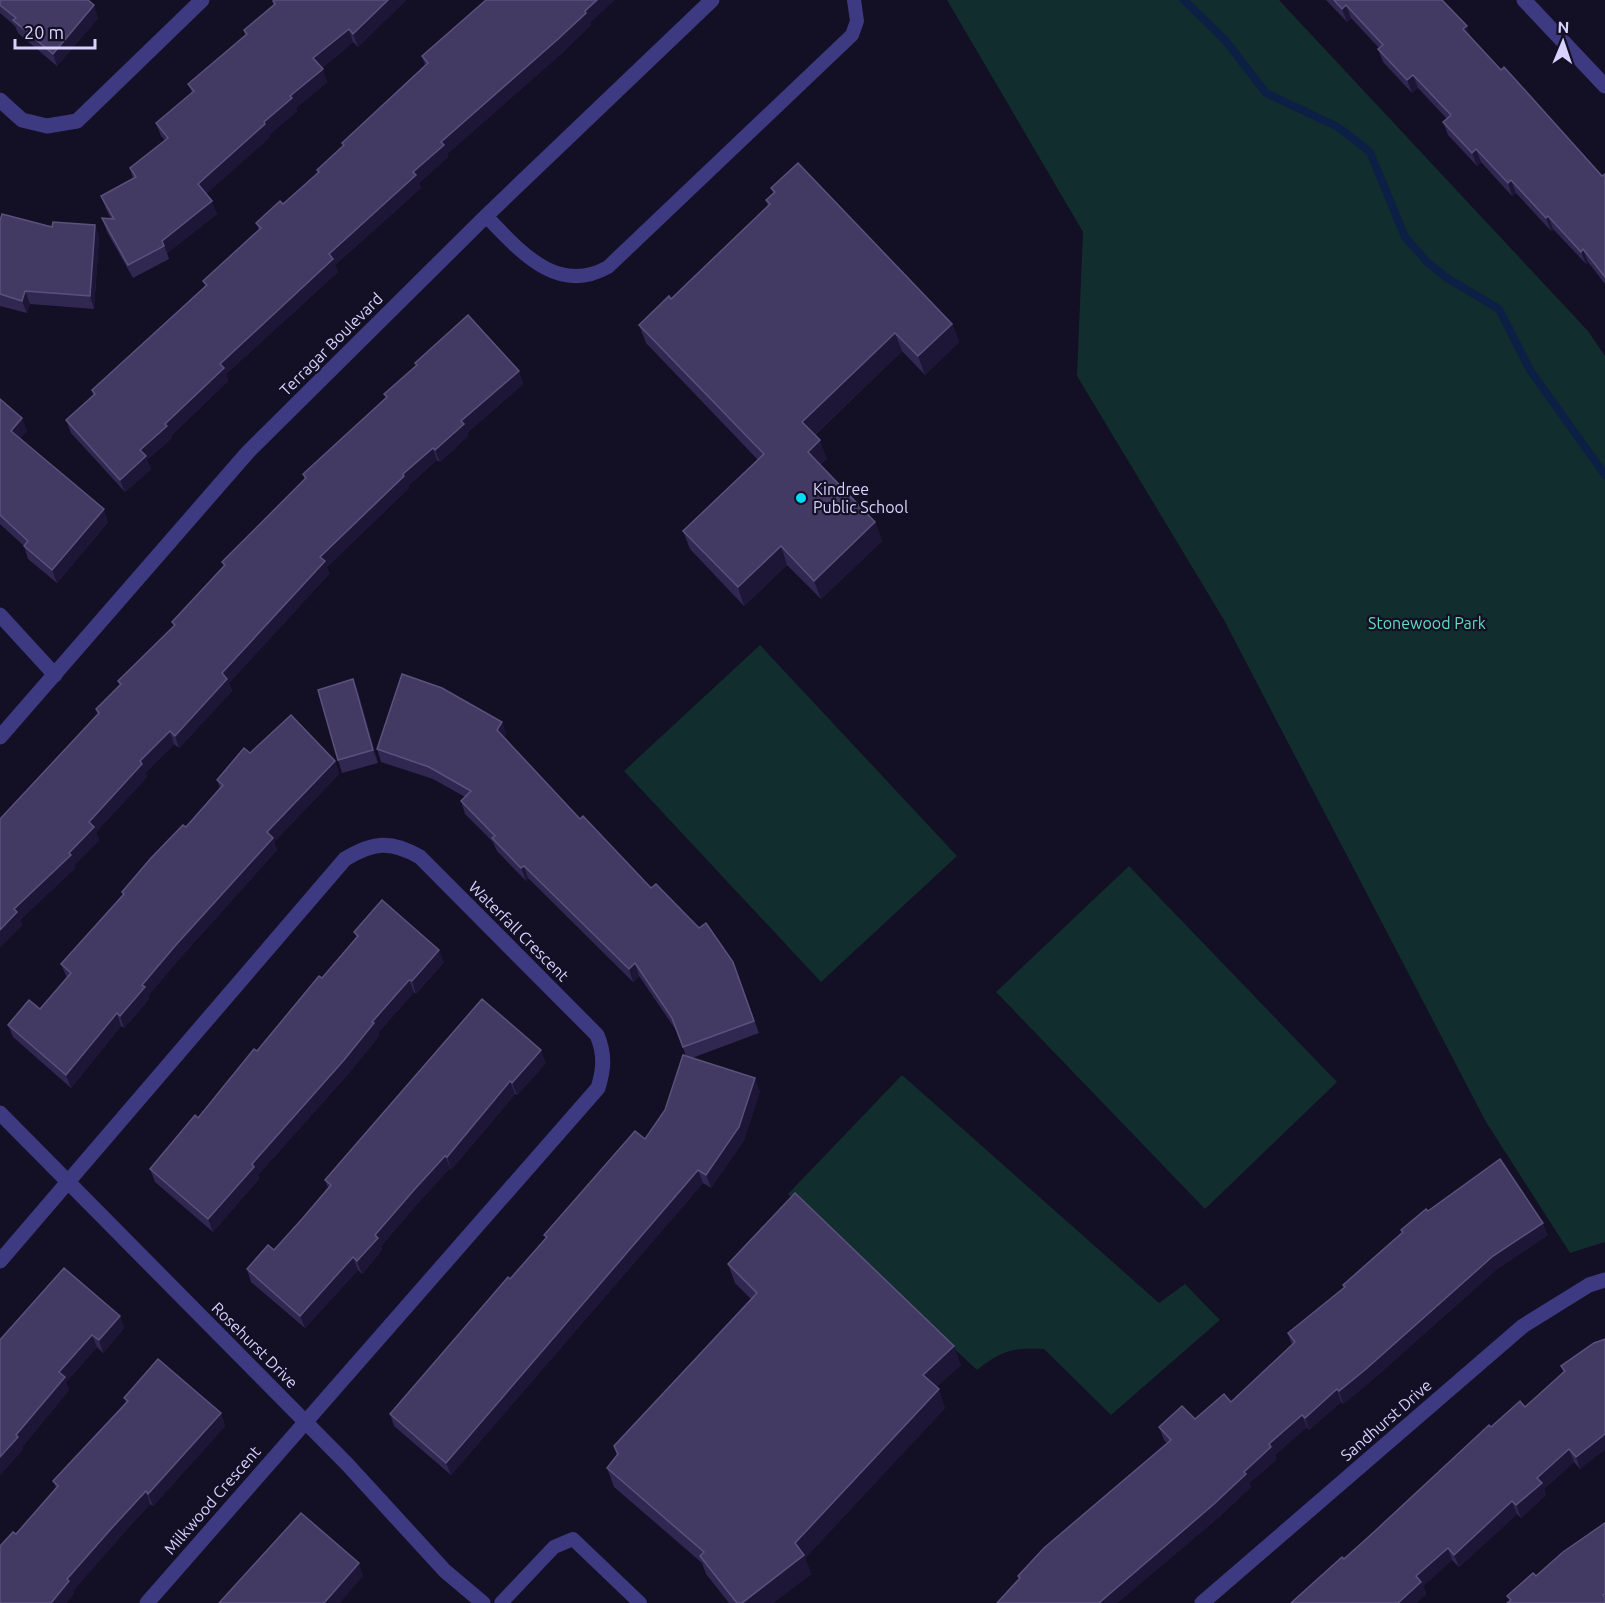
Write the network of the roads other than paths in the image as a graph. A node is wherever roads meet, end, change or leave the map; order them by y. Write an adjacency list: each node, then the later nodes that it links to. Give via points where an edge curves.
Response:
1 (202, 0): 6 (street, via 77,121 47,126 22,120)
2 (712, 0): 7 (street, Terragar Boulevard)
3 (854, 0): 7 (lane, via 857,21 852,35 608,267 583,276 553,273 522,252)
4 (1524, 0): 5 (street)
5 (1605, 86)
6 (0, 100)
7 (486, 216): 9 (street, Terragar Boulevard, via 248,452)
8 (0, 615): 9 (street)
9 (55, 675): 10 (street, Terragar Boulevard)
10 (0, 737)
11 (0, 1113): 12 (street, Rosehurst Drive)
12 (69, 1182): 13 (street); 15 (street, Rosehurst Drive); 15 (street, Waterfall Crescent, via 345,859 366,848 402,846 420,857 597,1035 604,1056 598,1088)
13 (0, 1261)
14 (1605, 1280): 20 (street, Sandhurst Drive, via 1589,1285 1523,1326)
15 (306, 1422): 16 (street, Milkwood Crescent); 17 (street, Rosehurst Drive, via 445,1571)
16 (147, 1603)
17 (483, 1603)
18 (501, 1603): 19 (lane, via 554,1547 573,1539)
19 (640, 1603)
20 (1202, 1603)

